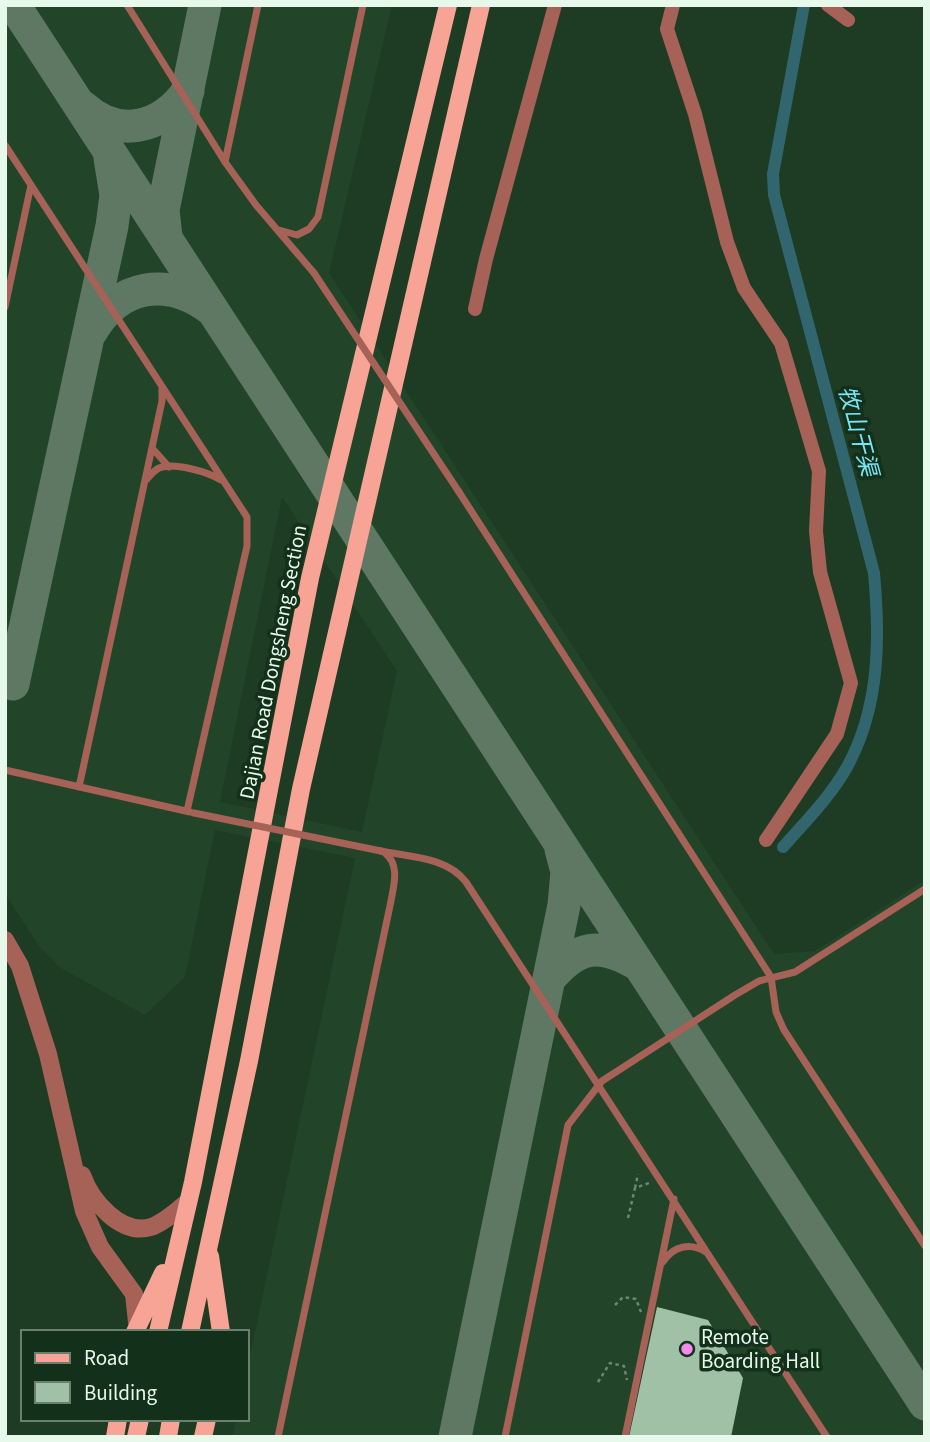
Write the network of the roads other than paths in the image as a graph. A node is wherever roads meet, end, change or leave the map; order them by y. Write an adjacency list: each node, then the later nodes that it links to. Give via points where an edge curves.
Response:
1 (127, 5): 11 (lane)
2 (258, 5): 11 (lane)
3 (363, 5): 13 (lane, via 318,217 297,235)
4 (448, 5): 32 (main road, Dajian Road Dongsheng Section, via 310,578)
5 (481, 5): 33 (main road, via 301,789)
6 (555, 5): 15 (street)
7 (673, 5): 24 (street, via 667,29 695,114 727,242 744,288 781,343 819,471 816,531 820,572 851,683 837,734)
8 (828, 5): 9 (street)
9 (848, 20)
10 (5, 145): 12 (lane)
11 (225, 162): 13 (lane)
12 (31, 184): 14 (lane); 16 (lane)
13 (276, 228): 28 (lane, bridge, via 314,273 459,492)
14 (5, 307)
15 (475, 309)
16 (160, 380): 17 (lane, via 163,401); 20 (lane)
17 (152, 448): 18 (lane); 19 (lane)
18 (170, 467): 19 (lane, via 159,468); 20 (lane, via 206,473)
19 (146, 481): 22 (lane)
20 (225, 482): 23 (lane, via 250,525)
21 (5, 770): 22 (lane)
22 (79, 787): 23 (lane)
23 (191, 812): 25 (lane, bridge)
24 (766, 840)
25 (381, 851): 29 (lane, via 441,863 460,874); 42 (lane, via 394,866 391,901)
26 (925, 890): 28 (lane, via 806,966)
27 (5, 940): 30 (street, via 20,966)
28 (771, 976): 29 (lane); 34 (lane, via 783,1030)
29 (600, 1083): 31 (lane); 43 (lane, via 568,1125)
30 (65, 1126): 32 (street, via 87,1189 122,1224 138,1230 155,1227); 38 (street, via 84,1211 100,1247 134,1294)
31 (674, 1199): 36 (lane); 37 (lane)
32 (188, 1202): 35 (main road, Dajian Road Dongsheng Section)
33 (208, 1245): 40 (main road); 41 (main road)
34 (925, 1246)
35 (177, 1248): 38 (main road); 39 (main road, Dajian Road Dongsheng Section)
36 (709, 1254): 37 (lane, via 683,1246 664,1258); 45 (lane)
37 (659, 1272): 44 (lane)
38 (136, 1327)
39 (158, 1330)
40 (190, 1330)
41 (221, 1330)
42 (278, 1437)
43 (505, 1437)
44 (625, 1437)
45 (827, 1437)

